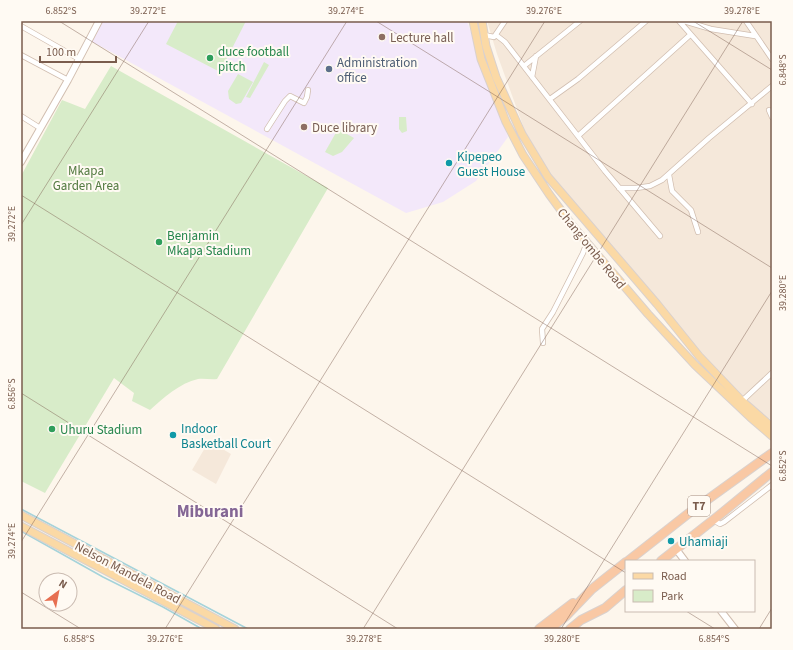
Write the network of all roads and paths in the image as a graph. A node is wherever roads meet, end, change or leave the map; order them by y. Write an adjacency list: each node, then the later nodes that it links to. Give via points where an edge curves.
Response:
1 (99, 21): 17 (street)
2 (472, 21): 37 (main road, Chang'ombe Road, via 481,59 514,138 549,194)
3 (482, 21): 12 (main road, Chang'ombe Road)
4 (505, 21): 13 (street)
5 (580, 21): 16 (street)
6 (646, 21): 24 (street, via 578,79)
7 (679, 21): 11 (street)
8 (684, 21): 14 (street, via 711,29)
9 (746, 21): 14 (street)
10 (21, 26): 17 (street)
11 (690, 35): 25 (street); 31 (street)
12 (484, 36): 13 (street); 40 (main road, Chang'ombe Road, via 496,77 522,134 548,177 699,356)
13 (494, 36): 19 (street, via 499,37)
14 (755, 36): 18 (street)
15 (21, 55): 21 (street)
16 (536, 56): 19 (street); 20 (street)
17 (79, 59): 21 (street)
18 (772, 59)
19 (524, 66): 20 (street)
20 (532, 77): 24 (street)
21 (68, 80): 29 (street)
22 (772, 86): 25 (street)
23 (308, 90): 30 (street, via 304,103 290,96)
24 (550, 99): 31 (street)
25 (752, 104): 33 (street, via 709,138)
26 (769, 110): 28 (street)
27 (21, 116): 29 (street)
28 (772, 117)
29 (40, 128): 32 (street)
30 (267, 129)
31 (578, 136): 34 (street)
32 (21, 162)
33 (669, 175): 34 (street, via 650,186); 35 (street, via 672,191 692,210)
34 (619, 188): 36 (street)
35 (698, 232)
36 (660, 236)
37 (587, 242): 38 (street, via 542,330); 44 (main road, Chang'ombe Road, via 695,365)
38 (543, 343)
39 (772, 373): 40 (street)
40 (742, 400): 41 (main road, Chang'ombe Road)
41 (760, 416): 42 (street); 43 (main road, Chang'ombe Road)
42 (772, 423)
43 (772, 427)
44 (772, 437)
45 (772, 452): 52 (highway, T7)
46 (772, 472): 49 (highway, T7)
47 (772, 485): 49 (street, via 724,522 720,524)
48 (21, 515): 61 (main road, Nelson Mandela Road)
49 (713, 520): 51 (highway, T7)
50 (21, 526): 60 (main road, Nelson Mandela Road)
51 (676, 549): 53 (highway, T7); 54 (street)
52 (630, 560)
53 (662, 560)
54 (684, 560)
55 (625, 564): 56 (highway, T7)
56 (592, 589): 62 (highway, T7); 63 (highway, T7)
57 (625, 591): 58 (highway)
58 (605, 608): 64 (highway, via 581,620); 65 (highway)
59 (722, 612): 66 (street)
60 (216, 629)
61 (235, 629)
62 (539, 629)
63 (550, 629)
64 (570, 629)
65 (578, 629)
66 (735, 629)

